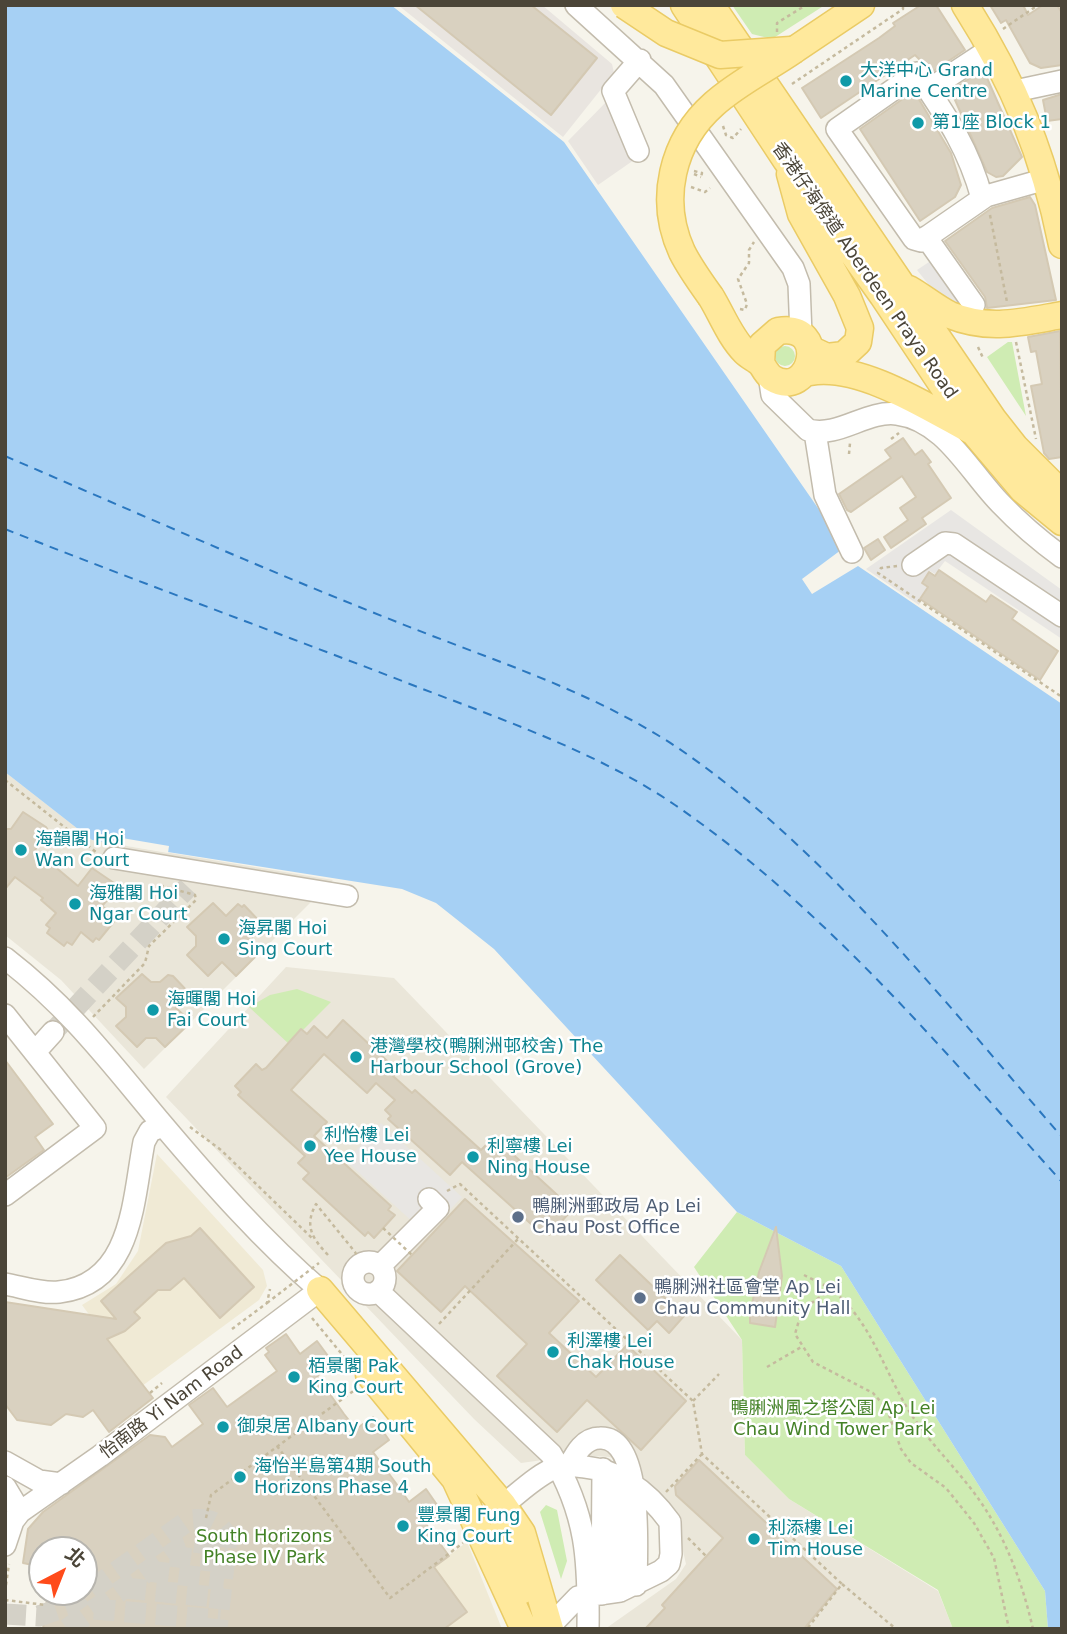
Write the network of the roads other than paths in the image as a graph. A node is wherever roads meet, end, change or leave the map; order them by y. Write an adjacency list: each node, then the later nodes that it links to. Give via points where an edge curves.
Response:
1 (576, 5): 9 (street)
2 (624, 5): 8 (main road, bridge, via 666,33 720,55)
3 (684, 5): 14 (main road, 香港仔海傍道 Aberdeen Praya Road)
4 (711, 5): 19 (main road, 香港仔海傍道 Aberdeen Praya Road)
5 (861, 5): 8 (main road)
6 (965, 5): 7 (main road)
7 (996, 39): 11 (street); 12 (main road)
8 (794, 50): 22 (main road, bridge, via 714,104 698,120 674,162 671,195 682,251 724,309 745,352)
9 (640, 60): 13 (street, via 613,91); 22 (street, via 678,103 793,268 799,307)
10 (1062, 81): 12 (street)
11 (923, 82): 16 (street, via 959,134); 17 (street, via 837,129 914,239 920,242)
12 (1015, 91): 15 (main road)
13 (638, 151)
14 (786, 160): 22 (main road, via 802,214 860,328 858,342 844,355); 23 (main road, 香港仔海傍道 Aberdeen Praya Road)
15 (1046, 179): 16 (street); 18 (main road)
16 (986, 206): 17 (street)
17 (926, 237): 20 (street)
18 (1062, 245)
19 (904, 286): 21 (main road, via 948,314 984,325); 25 (main road, 香港仔海傍道 Aberdeen Praya Road, via 993,419)
20 (974, 305)
21 (1062, 315)
22 (787, 355): 23 (main road, via 888,386); 24 (street, via 786,408)
23 (973, 431): 26 (main road, 香港仔海傍道 Aberdeen Praya Road, via 1023,490)
24 (815, 432): 27 (street, via 825,495); 28 (street, via 883,414 910,417 956,450 999,502)
25 (1062, 494)
26 (1062, 522)
27 (852, 552)
28 (1062, 557)
29 (914, 565): 30 (street, via 945,543 954,544)
30 (1062, 617)
31 (106, 856): 32 (street, via 189,878)
32 (347, 896)
33 (5, 958): 37 (street, via 83,1027)
34 (5, 1015): 36 (street)
35 (53, 1032): 36 (street)
36 (35, 1052): 38 (street, via 95,1128)
37 (163, 1126): 41 (street, via 150,1131 144,1142 126,1235 106,1271 87,1284 56,1293); 43 (street)
38 (5, 1195)
39 (429, 1199): 40 (street, via 438,1208)
40 (370, 1265): 42 (street, via 385,1279); 42 (street, via 354,1271 355,1286 363,1293)
41 (5, 1284)
42 (378, 1291): 45 (street)
43 (314, 1295): 46 (street, 怡南路 Yi Nam Road); 49 (main road); 53 (main road, via 455,1479)
44 (5, 1461): 46 (street, via 39,1481)
45 (564, 1466): 48 (street); 48 (street, via 588,1442 606,1438 621,1452); 49 (street); 52 (street, via 582,1522)
46 (61, 1485): 50 (street, 怡南路 Yi Nam Road)
47 (5, 1487): 50 (street)
48 (633, 1488): 52 (street); 52 (street)
49 (503, 1505): 53 (main road, via 522,1533)
50 (20, 1512): 51 (street)
51 (5, 1545)
52 (626, 1586): 53 (street, via 578,1597); 54 (street)
53 (537, 1628)
54 (588, 1629)

